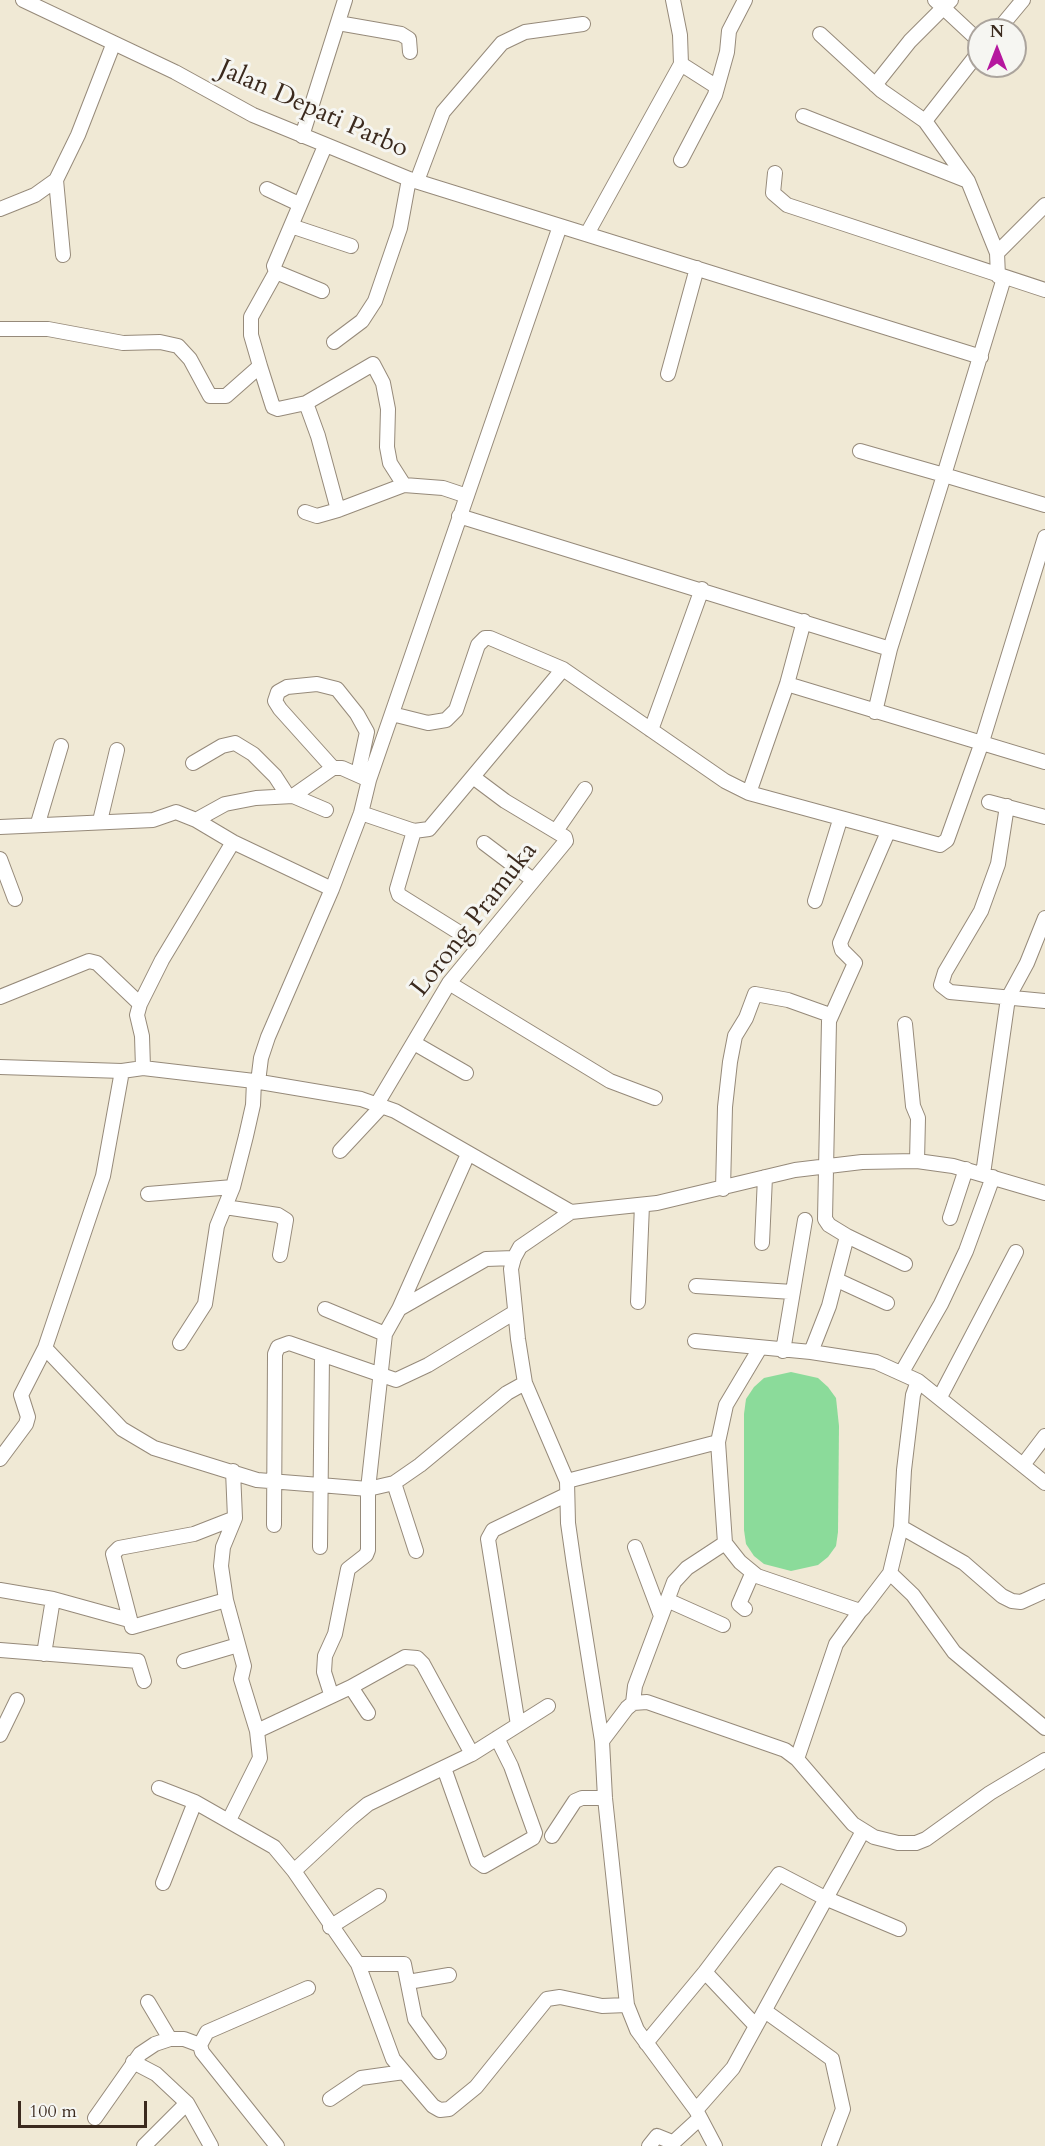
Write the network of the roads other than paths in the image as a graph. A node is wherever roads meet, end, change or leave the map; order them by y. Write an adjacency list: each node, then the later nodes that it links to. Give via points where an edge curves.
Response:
1 (22, 0): 12 (street, Jalan Depati Parbo)
2 (345, 0): 8 (street)
3 (673, 0): 14 (street)
4 (745, 0): 17 (street, via 729,31)
5 (1023, 0): 7 (street)
6 (944, 3): 10 (street); 16 (street)
7 (1008, 18)
8 (338, 22): 13 (street, via 400,34 409,39); 20 (street)
9 (583, 24): 25 (street, via 525,32 502,43 443,112)
10 (967, 28)
11 (820, 34): 16 (street)
12 (113, 45): 20 (street, Jalan Depati Parbo, via 175,72 253,116); 24 (street)
13 (410, 52)
14 (681, 64): 17 (street); 33 (street)
15 (967, 67): 19 (street)
16 (875, 85): 19 (street)
17 (717, 87): 22 (street)
18 (803, 116): 26 (street)
19 (925, 121): 26 (street)
20 (302, 136): 21 (street, Jalan Depati Parbo)
21 (325, 146): 25 (street, Jalan Depati Parbo); 28 (street)
22 (681, 160)
23 (775, 173): 39 (street, via 773,193 787,205)
24 (56, 180): 30 (street, via 36,195); 36 (street)
25 (413, 180): 32 (street, Jalan Depati Parbo); 43 (street, via 375,301 362,321)
26 (968, 181): 35 (street)
27 (267, 189): 28 (street)
28 (298, 204): 31 (street)
29 (1045, 205): 35 (street)
30 (0, 209)
31 (291, 226): 34 (street); 38 (street, via 276,259)
32 (560, 226): 33 (street, Jalan Depati Parbo); 51 (street)
33 (587, 234): 37 (street, Jalan Depati Parbo)
34 (351, 246)
35 (997, 253): 39 (street)
36 (63, 255)
37 (697, 267): 44 (street, Jalan Depati Parbo); 46 (street)
38 (276, 272): 41 (street); 45 (street, via 251,318 251,335)
39 (1001, 277): 40 (street); 44 (street)
40 (1045, 290)
41 (322, 291)
42 (0, 329): 45 (street, via 48,329 123,343 160,342 178,346 214,398 226,396)
43 (334, 342)
44 (981, 357): 49 (street)
45 (260, 366): 47 (street, via 273,407)
46 (668, 374)
47 (306, 403): 50 (street, via 373,364 383,383 388,409 390,463); 53 (street)
48 (860, 451): 49 (street)
49 (944, 475): 52 (street); 59 (street)
50 (404, 485): 51 (street, via 443,488); 53 (street)
51 (467, 496): 55 (street)
52 (1045, 505)
53 (338, 510): 54 (street, via 317,516)
54 (305, 512)
55 (459, 516): 57 (street); 63 (street)
56 (1045, 537): 65 (street)
57 (702, 589): 58 (street); 64 (street)
58 (804, 621): 59 (street); 61 (street)
59 (890, 649): 62 (street)
60 (563, 669): 63 (street, via 485,638 478,645 456,710 446,720 428,723); 64 (street); 72 (street)
61 (787, 684): 62 (street); 74 (street)
62 (875, 712): 65 (street)
63 (392, 714): 71 (street)
64 (651, 730): 74 (street)
65 (981, 745): 68 (street); 88 (street, via 944,844 934,845)
66 (61, 746): 84 (street)
67 (117, 750): 83 (street)
68 (1045, 762)
69 (193, 763): 75 (street, via 235,743 253,754)
70 (333, 768): 71 (street); 71 (street, via 280,709 275,701 278,692 317,684 337,689 367,732); 75 (street)
71 (363, 777): 79 (street)
72 (473, 777): 86 (street, via 435,824 423,832); 87 (street)
73 (585, 789): 87 (street)
74 (749, 793): 82 (street)
75 (290, 796): 78 (street); 81 (street, via 225,804)
76 (989, 802): 77 (street)
77 (1007, 806): 80 (street); 100 (street, via 998,864 981,911 941,985 951,992)
78 (326, 810)
79 (361, 813): 86 (street); 93 (street)
80 (1045, 817)
81 (196, 820): 83 (street, via 176,812 153,820); 89 (street)
82 (840, 820): 88 (street); 95 (street)
83 (100, 821): 84 (street)
84 (39, 823): 85 (street)
85 (0, 827)
86 (414, 831): 97 (street, via 397,890 399,895)
87 (556, 831): 92 (street, Lorong Pramuka, via 565,837 565,843)
88 (888, 832): 103 (street, via 842,935 840,946 853,959 855,967)
89 (233, 842): 93 (street); 102 (street, via 162,960)
90 (484, 843): 92 (street)
91 (0, 859): 94 (street)
92 (533, 880): 97 (street, Lorong Pramuka)
93 (332, 889): 110 (street, via 268,1037)
94 (15, 899)
95 (814, 901)
96 (1045, 918): 100 (street)
97 (479, 945): 98 (street, Lorong Pramuka)
98 (449, 983): 105 (street, Lorong Pramuka); 111 (street, via 610,1081)
99 (0, 997): 102 (street, via 89,961 97,963)
100 (1008, 998): 101 (street); 118 (street)
101 (1045, 1001)
102 (141, 1004): 107 (street, via 138,1015)
103 (830, 1015): 116 (street); 121 (street, via 788,1000 755,994 735,1036 730,1062)
104 (905, 1024): 115 (street, via 913,1106 918,1118)
105 (414, 1043): 109 (street); 112 (street, Lorong Pramuka)
106 (0, 1067): 108 (street)
107 (143, 1068): 108 (street); 110 (street)
108 (122, 1071): 146 (street, via 103,1176)
109 (466, 1073)
110 (256, 1081): 112 (street); 120 (street)
111 (655, 1098)
112 (380, 1105): 113 (street, Lorong Pramuka); 114 (street)
113 (340, 1151)
114 (468, 1154): 126 (street); 141 (street)
115 (917, 1161): 116 (street); 117 (street)
116 (827, 1165): 119 (street); 129 (street, via 825,1219)
117 (966, 1169): 118 (street); 127 (street)
118 (988, 1176): 122 (street); 151 (street, via 966,1251)
119 (765, 1177): 121 (street); 130 (street)
120 (233, 1187): 123 (street); 125 (street)
121 (723, 1189): 124 (street)
122 (1045, 1193)
123 (148, 1194)
124 (642, 1205): 126 (street); 138 (street)
125 (225, 1207): 132 (street, via 278,1215 286,1220); 145 (street, via 215,1237 205,1304)
126 (571, 1212): 133 (street, via 520,1247)
127 (950, 1218)
128 (805, 1220): 137 (street)
129 (847, 1236): 134 (street); 135 (street)
130 (762, 1243)
131 (1016, 1252): 155 (street)
132 (280, 1255)
133 (514, 1258): 141 (street, via 486,1259); 142 (street, via 511,1269)
134 (905, 1264)
135 (837, 1280): 139 (street); 149 (street)
136 (696, 1286): 137 (street)
137 (793, 1292): 148 (street)
138 (638, 1302)
139 (887, 1303)
140 (325, 1309): 143 (street)
141 (399, 1309): 143 (street)
142 (515, 1312): 152 (street, via 405,1376 396,1380); 154 (street)
143 (385, 1334): 152 (street)
144 (695, 1341): 147 (street)
145 (180, 1343)
146 (45, 1348): 158 (street, via 21,1395 28,1417 26,1424); 160 (street, via 122,1429 154,1448)
147 (760, 1348): 148 (street); 157 (street, via 726,1405)
148 (783, 1351): 149 (street)
149 (811, 1352): 151 (street, via 876,1362)
150 (322, 1355): 152 (street); 161 (street, via 289,1343 275,1351); 164 (street)
151 (902, 1372): 153 (street)
152 (379, 1375): 166 (street)
153 (918, 1382): 155 (street); 169 (street, via 904,1470)
154 (525, 1383): 162 (street); 165 (street)
155 (940, 1397): 159 (street)
156 (1045, 1436): 159 (street)
157 (718, 1442): 165 (street); 170 (street)
158 (0, 1459)
159 (1023, 1466): 163 (street)
160 (233, 1472): 161 (street); 167 (street)
161 (274, 1482): 164 (street); 168 (street)
162 (394, 1483): 166 (street); 173 (street)
163 (1045, 1483)
164 (320, 1485): 166 (street); 171 (street)
165 (567, 1488): 197 (street, via 493,1530 488,1539); 202 (street, via 574,1565)
166 (368, 1489): 192 (street, via 368,1550 348,1569 335,1634 323,1664)
167 (235, 1518): 179 (street, via 223,1547 221,1566); 184 (street, via 195,1534 115,1550 112,1560)
168 (274, 1525)
169 (901, 1527): 174 (street); 177 (street, via 964,1563 1012,1601 1021,1602)
170 (725, 1543): 175 (street); 180 (street, via 680,1574)
171 (320, 1547)
172 (635, 1547): 183 (street)
173 (416, 1551)
174 (890, 1573): 182 (street); 198 (street, via 913,1595 954,1652)
175 (752, 1574): 181 (street, via 739,1604); 182 (street)
176 (0, 1590): 178 (street)
177 (1045, 1591)
178 (53, 1599): 184 (street); 188 (street)
179 (226, 1600): 184 (street, via 132,1627); 186 (street)
180 (667, 1600): 183 (street); 185 (street)
181 (745, 1609)
182 (860, 1611): 204 (street, via 836,1644)
183 (661, 1616): 194 (street, via 635,1686)
184 (129, 1620)
185 (723, 1625)
186 (238, 1645): 189 (street); 199 (street, via 244,1666 241,1679)
187 (0, 1650): 188 (street)
188 (44, 1654): 190 (street, via 138,1661)
189 (184, 1662)
190 (144, 1681)
191 (351, 1687): 192 (street); 196 (street); 203 (street, via 405,1656 417,1658)
192 (331, 1694): 199 (street)
193 (17, 1700): 200 (street)
194 (633, 1703): 202 (street); 204 (street, via 647,1702 785,1750)
195 (548, 1706): 197 (street)
196 (368, 1713)
197 (518, 1725): 201 (street)
198 (1045, 1728)
199 (257, 1731): 210 (street, via 260,1758)
200 (0, 1735)
201 (497, 1738): 203 (street); 206 (street, via 535,1833 533,1838 484,1866 477,1861)
202 (602, 1741): 208 (street)
203 (472, 1754): 206 (street)
204 (797, 1759): 211 (street)
205 (1045, 1760): 211 (street, via 916,1843 898,1843)
206 (444, 1768): 213 (street, via 368,1804)
207 (159, 1788): 209 (street)
208 (605, 1798): 212 (street, via 575,1801); 225 (street)
209 (195, 1802): 210 (street); 214 (street)
210 (229, 1820): 213 (street, via 274,1847)
211 (863, 1831): 216 (street)
212 (552, 1836)
213 (294, 1871): 217 (street)
214 (163, 1883)
215 (379, 1896): 217 (street)
216 (825, 1898): 218 (street); 220 (street, via 779,1874); 226 (street)
217 (330, 1927): 219 (street)
218 (900, 1929)
219 (358, 1964): 222 (street, via 404,1964); 233 (street, via 385,2043)
220 (705, 1972): 227 (street); 229 (street)
221 (449, 1975): 222 (street)
222 (408, 1982): 231 (street, via 418,2026)
223 (308, 1988): 230 (street, via 207,2032)
224 (148, 2002): 228 (street)
225 (627, 2005): 229 (street); 233 (street, via 602,2006 560,1997 547,2000 488,2074 449,2109 433,2106)
226 (765, 2011): 227 (street); 243 (street, via 832,2059 843,2109)
227 (756, 2026): 236 (street, via 733,2068)
228 (170, 2039): 230 (street); 232 (street, via 155,2044)
229 (646, 2043): 236 (street, via 677,2091)
230 (200, 2045): 241 (street)
231 (439, 2052)
232 (133, 2062): 235 (street, via 156,2074); 237 (street)
233 (404, 2072): 234 (street, via 361,2078)
234 (330, 2099)
235 (187, 2103): 239 (street); 240 (street)
236 (698, 2114): 238 (street); 242 (street, via 676,2140 657,2136)
237 (95, 2118)
238 (711, 2145)
239 (144, 2146)
240 (211, 2146)
241 (277, 2146)
242 (649, 2146)
243 (828, 2146)

